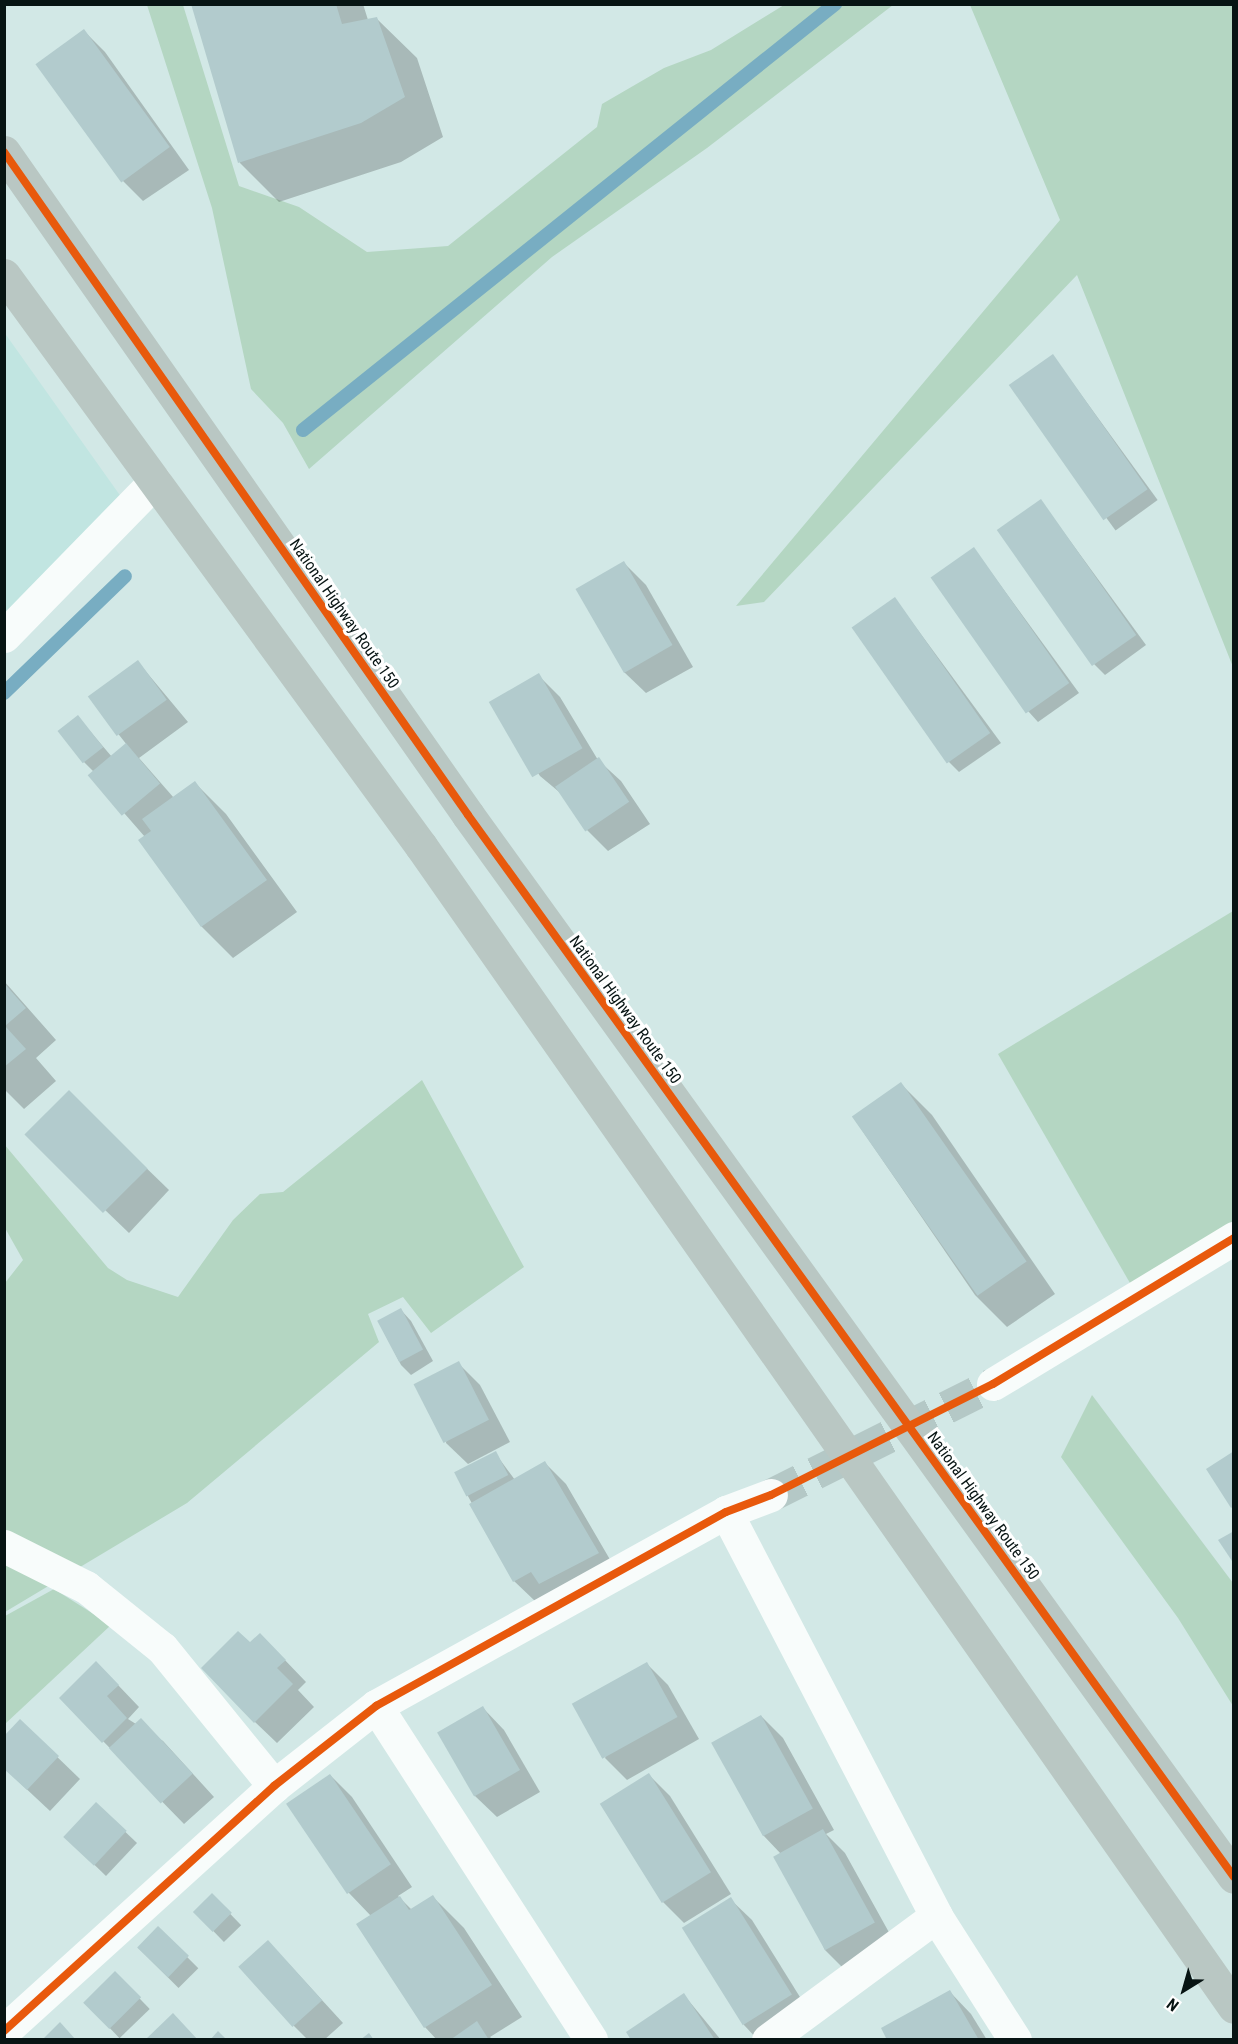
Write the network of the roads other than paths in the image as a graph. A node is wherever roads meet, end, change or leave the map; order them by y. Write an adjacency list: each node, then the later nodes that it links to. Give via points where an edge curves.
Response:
1 (4, 152): 12 (highway, National Highway Route 150, via 468,815)
2 (4, 275): 3 (highway)
3 (155, 482): 4 (street); 14 (highway, via 421,846)
4 (4, 636)
5 (1233, 1238): 6 (street)
6 (993, 1384)
7 (771, 1495): 8 (street)
8 (726, 1512): 10 (street); 13 (street)
9 (4, 1546): 11 (street, via 86,1587 162,1648)
10 (376, 1706): 11 (street); 18 (street)
11 (274, 1786): 17 (street)
12 (1233, 1877)
13 (936, 1916): 19 (street); 20 (street)
14 (1168, 1916): 15 (highway); 16 (highway)
15 (1233, 2007)
16 (1233, 2030)
17 (4, 2031)
18 (591, 2040)
19 (768, 2040)
20 (1015, 2040)

